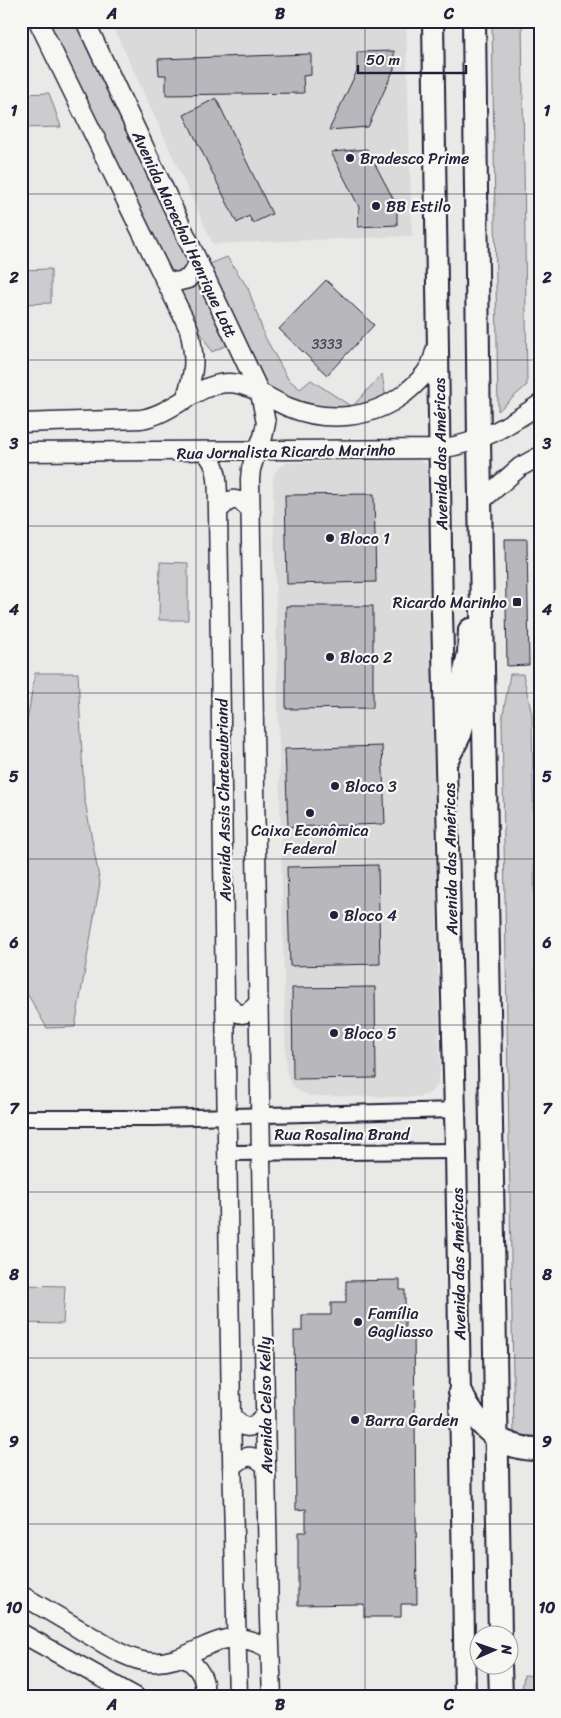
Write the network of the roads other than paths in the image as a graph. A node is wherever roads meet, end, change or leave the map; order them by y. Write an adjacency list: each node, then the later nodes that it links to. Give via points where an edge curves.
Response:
1 (38, 21): 8 (street)
2 (85, 21): 7 (street, Avenida Marechal Henrique Lott)
3 (433, 21): 9 (main road, Avenida das Américas)
4 (460, 21): 6 (highway, via 462,58)
5 (474, 21): 6 (highway)
6 (475, 82): 14 (highway)
7 (199, 264): 8 (street, via 188,280); 10 (street, Avenida Marechal Henrique Lott)
8 (164, 279): 11 (street, via 189,329 194,350 195,367)
9 (438, 342): 10 (street, Rua Jornalista Ricardo Marinho, via 430,365 419,381 391,403 364,414 346,417 317,415 289,408); 15 (main road, Avenida das Américas)
10 (260, 393): 11 (street, Rua Jornalista Ricardo Marinho, via 240,385 218,384); 16 (street, Avenida Marechal Henrique Lott, via 266,423 264,437)
11 (185, 400): 13 (street, Rua Jornalista Ricardo Marinho, via 154,417 141,419)
12 (540, 404): 14 (street, Rua Jornalista Ricardo Marinho)
13 (21, 423)
14 (479, 440): 15 (street, Rua Jornalista Ricardo Marinho); 20 (highway)
15 (440, 449): 16 (street, Rua Jornalista Ricardo Marinho); 24 (main road, Avenida das Américas)
16 (257, 450): 18 (street, Rua Jornalista Ricardo Marinho); 22 (street, Avenida Assis Chateaubriand, via 250,479)
17 (21, 452): 18 (street, Rua Jornalista Ricardo Marinho)
18 (205, 452): 21 (street, Avenida Assis Chateaubriand, via 212,458 216,469)
19 (540, 456): 20 (street, via 520,467)
20 (481, 501): 23 (highway)
21 (218, 511): 22 (street, via 234,499 243,502); 25 (street, Avenida Assis Chateaubriand)
22 (251, 511): 26 (street, Avenida Assis Chateaubriand)
23 (482, 596): 24 (highway, via 470,628 462,686 460,734); 37 (highway)
24 (447, 759): 27 (main road, Avenida das Américas)
25 (226, 1002): 26 (street, via 233,1011 242,1015); 29 (street, Avenida Assis Chateaubriand)
26 (259, 1002): 28 (street, Avenida Assis Chateaubriand)
27 (456, 1110): 28 (street, Rua Rosalina Brand); 31 (main road, Avenida das Américas)
28 (261, 1114): 29 (street, Rua Rosalina Brand); 32 (street, Avenida Celso Kelly)
29 (228, 1115): 30 (street, Rua Rosalina Brand); 33 (street, Avenida Assis Chateaubriand)
30 (21, 1118)
31 (456, 1151): 32 (street, Rua Rosalina Brand); 34 (main road, Avenida das Américas)
32 (261, 1152): 33 (street, Rua Rosalina Brand); 35 (street, Avenida Celso Kelly)
33 (228, 1153): 36 (street, Avenida Celso Kelly)
34 (460, 1392): 37 (highway, via 474,1415); 52 (main road, Avenida das Américas)
35 (265, 1414): 36 (street, via 258,1424 249,1427 239,1425); 39 (street, Avenida Celso Kelly)
36 (231, 1415): 40 (street, Avenida Celso Kelly)
37 (496, 1437): 38 (highway, via 519,1448); 42 (highway)
38 (540, 1449)
39 (266, 1466): 40 (street, via 249,1456); 45 (street, Avenida Celso Kelly)
40 (232, 1467): 44 (street, Avenida Celso Kelly)
41 (21, 1595): 46 (street, via 135,1659 149,1662)
42 (500, 1626)
43 (21, 1633): 48 (street)
44 (236, 1638): 45 (street); 46 (street, via 226,1638); 50 (street, Avenida Celso Kelly)
45 (270, 1649): 51 (street, Avenida Celso Kelly)
46 (184, 1657): 49 (street, via 200,1671 204,1681)
47 (500, 1676): 53 (highway)
48 (136, 1697)
49 (203, 1697)
50 (238, 1697)
51 (272, 1697)
52 (465, 1697)
53 (501, 1697)

